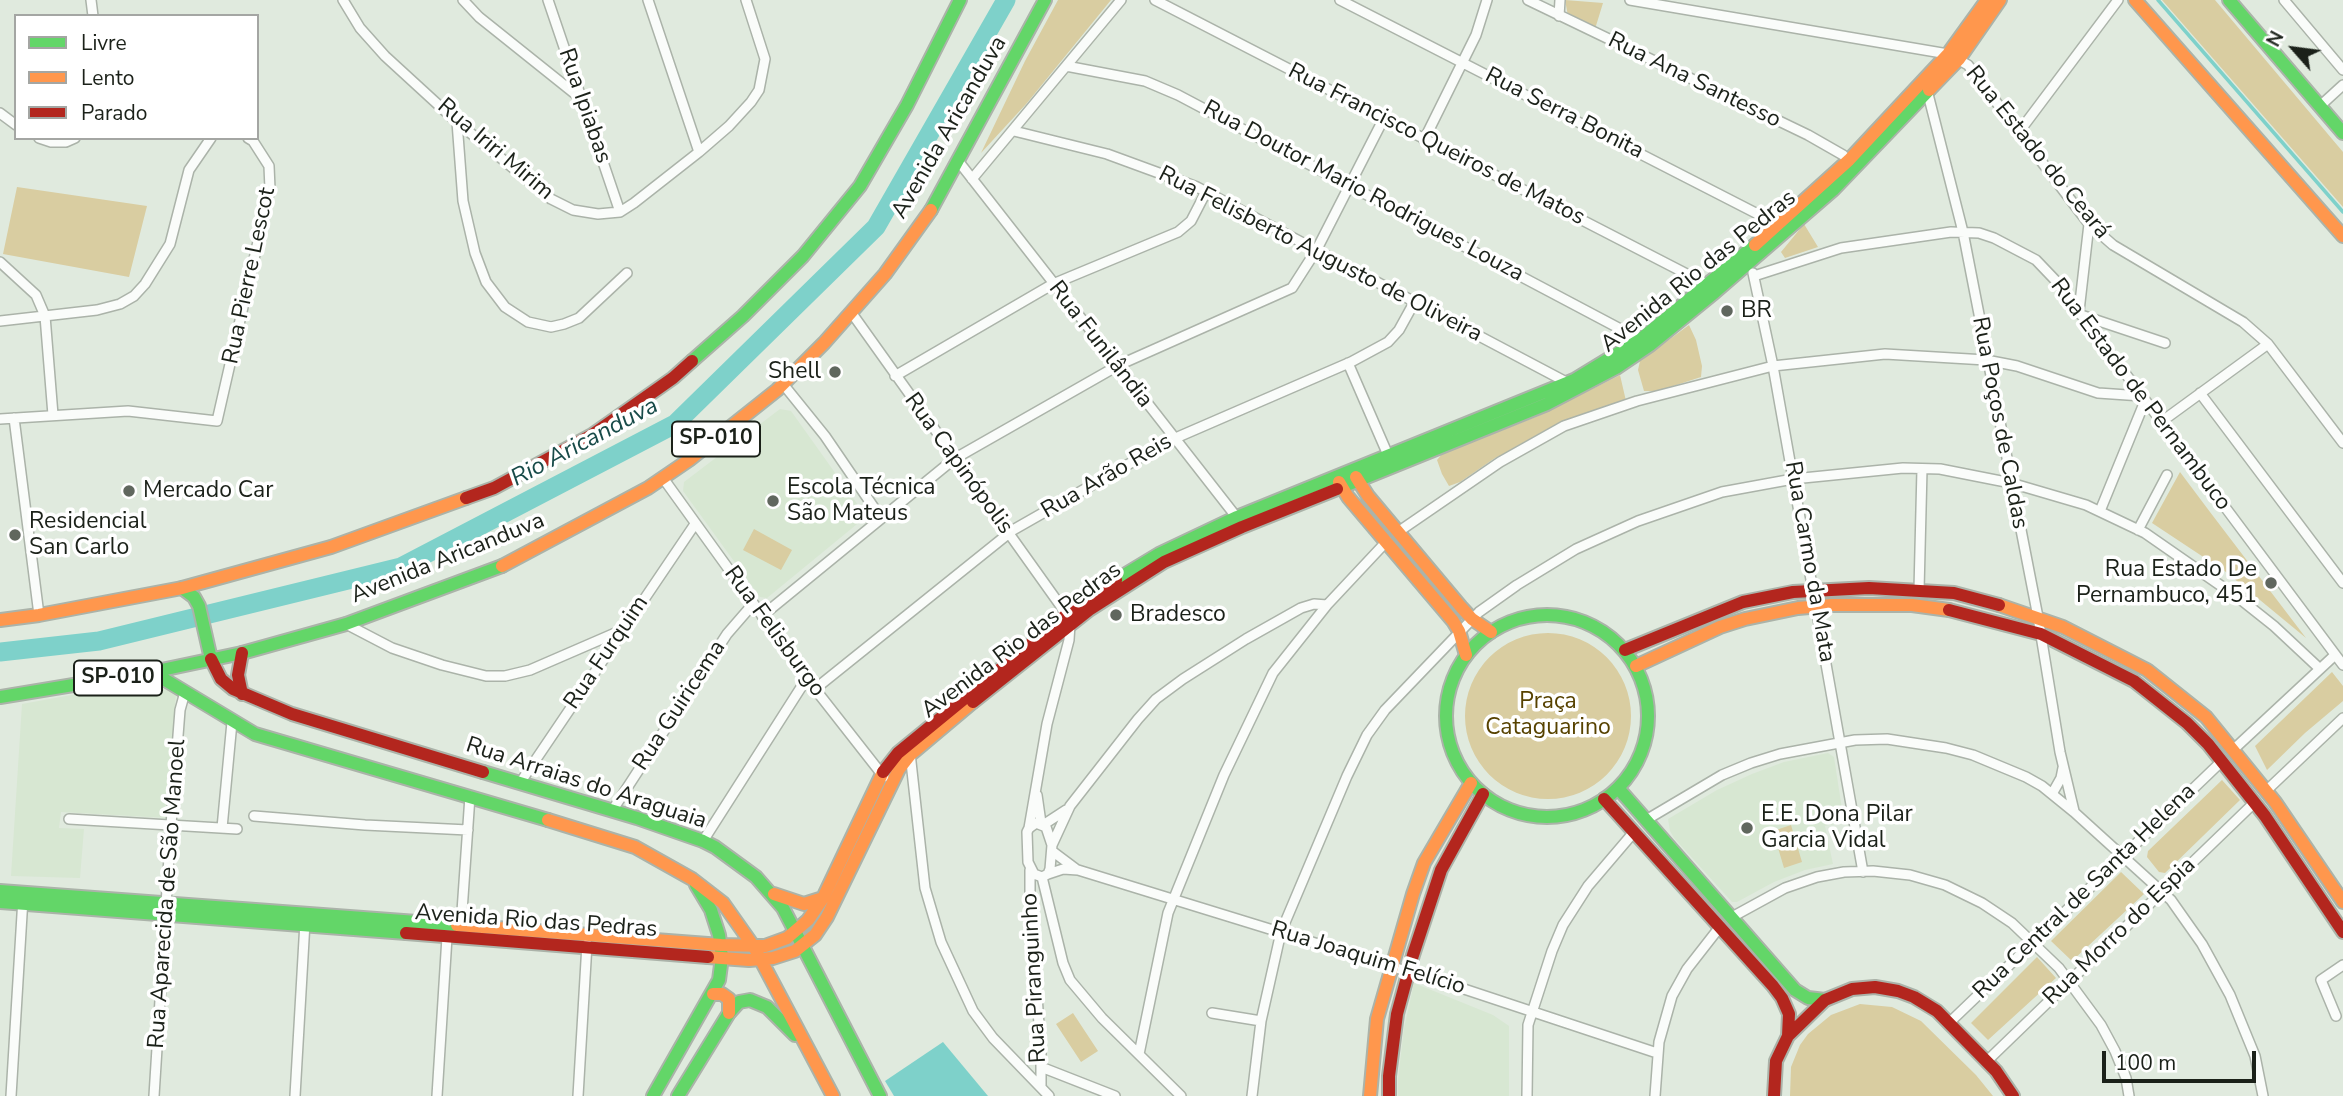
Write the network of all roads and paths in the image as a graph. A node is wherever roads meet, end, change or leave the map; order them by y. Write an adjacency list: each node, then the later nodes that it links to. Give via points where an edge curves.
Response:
1 (343, 0): 31 (street, Rua Iriri Mirim, via 385,56)
2 (463, 0): 28 (street)
3 (548, 0): 28 (street, Rua Ipiabas)
4 (648, 0): 40 (street)
5 (746, 0): 40 (street, via 765,59 762,80 751,102)
6 (960, 0): 98 (main road, via 860,186 803,256 673,378 592,435 494,488 331,547)
7 (1045, 0): 41 (main road, Avenida Aricanduva / SP-010)
8 (1121, 0): 24 (street)
9 (1155, 0): 30 (street, Rua Francisco Queiros de Matos)
10 (1340, 0): 23 (street, Rua Serra Bonita)
11 (1487, 0): 23 (street)
12 (1528, 0): 21 (street, Rua Ana Santesso)
13 (1560, 0): 21 (street)
14 (1630, 0): 22 (street)
15 (1987, 0): 22 (main road, Avenida Rio das Pedras)
16 (2000, 0): 22 (main road, Avenida Rio das Pedras, via 1976,37)
17 (2118, 0): 33 (street)
18 (2135, 0): 50 (main road)
19 (2229, 0): 29 (main road)
20 (2284, 0): 25 (street)
21 (1559, 16): 42 (street, Rua Ana Santesso, via 1808,135)
22 (1954, 57): 27 (main road, Avenida Rio das Pedras); 33 (street, Rua Estado do Ceará, via 1974,71)
23 (1463, 63): 39 (street); 48 (street, Rua Serra Bonita)
24 (1066, 66): 32 (street); 44 (street, Rua Doutor Mario Rodrigues Louza, via 1163,87)
25 (2343, 70)
26 (2343, 85): 29 (street)
27 (1925, 89): 42 (main road, Avenida Rio das Pedras); 49 (street, Rua Poços de Caldas)
28 (580, 98): 46 (street, Rua Ipiabas)
29 (2320, 106): 34 (main road)
30 (1384, 118): 39 (street, Rua Francisco Queiros de Matos); 44 (street)
31 (457, 122): 46 (street, Rua Iriri Mirim, via 551,199 584,212); 54 (street, via 463,201 475,253 486,282 505,307 528,322 551,327 564,324 579,318)
32 (1014, 131): 43 (street); 45 (street, Rua Felisberto Augusto de Oliveira, via 1107,154)
33 (2019, 132): 47 (street, Rua Estado do Ceará)
34 (2343, 133)
35 (45, 140): 36 (street)
36 (70, 140)
37 (210, 140): 60 (street, via 189,170 170,244 145,285 120,304)
38 (251, 140): 74 (street, Rua Pierre Lescot, via 269,166 270,188 217,421 128,411)
39 (1424, 140): 56 (street, Rua Francisco Queiros de Matos)
40 (699, 152): 46 (street)
41 (959, 162): 43 (street, Rua Funilândia); 58 (main road, Avenida Aricanduva / SP-010, via 885,274)
42 (1852, 164): 48 (main road, Avenida Rio das Pedras)
43 (972, 179): 55 (street, Rua Funilândia)
44 (1350, 185): 51 (street); 62 (street, Rua Doutor Mario Rodrigues Louza)
45 (1206, 192): 51 (street, Rua Felisberto Augusto de Oliveira); 55 (street, via 1191,221 1178,232)
46 (620, 212)
47 (2089, 224): 59 (street); 64 (street, Rua Estado do Ceará, via 2113,245 2243,322)
48 (1784, 227): 53 (main road, Avenida Rio das Pedras)
49 (1963, 232): 53 (street, Rua Estado de Pernambuco, via 1853,245); 59 (street, Rua Estado de Pernambuco, via 1994,238 2036,260); 65 (street, Rua Poços de Caldas)
50 (2343, 236)
51 (1317, 249): 57 (street, Rua Felisberto Augusto de Oliveira); 67 (street, via 1286,292)
52 (0, 262): 60 (street, via 36,295)
53 (1747, 266): 56 (main road, Avenida Rio das Pedras); 68 (street, Rua Carmo da Mata)
54 (627, 273)
55 (1053, 284): 67 (street, Rua Funilândia); 69 (street)
56 (1712, 288): 62 (main road, Avenida Rio das Pedras)
57 (1415, 301): 66 (street, Rua Arão Reis, via 1392,338); 71 (street, Rua Felisberto Augusto de Oliveira)
58 (851, 312): 69 (street, Rua Capinópolis); 70 (main road, Avenida Aricanduva / SP-010)
59 (2080, 313): 63 (street); 73 (street, Rua Estado de Pernambuco)
60 (45, 316): 61 (street); 74 (street)
61 (0, 321)
62 (1645, 342): 71 (main road, Avenida Rio das Pedras)
63 (2165, 344)
64 (2268, 344): 72 (street); 79 (street, Rua Estado do Ceará)
65 (1986, 360): 68 (street, via 1885,354); 73 (street, via 2098,393); 88 (street, Rua Poços de Caldas)
66 (1349, 363): 78 (street, Rua Arão Reis); 80 (street)
67 (1116, 366): 78 (street, Rua Funilândia); 81 (street)
68 (1773, 366): 86 (street, Rua Carmo da Mata); 94 (street, via 1637,401 1564,426 1500,462)
69 (895, 376): 81 (street, Rua Capinópolis)
70 (783, 384): 85 (main road, Avenida Aricanduva / SP-010); 90 (street)
71 (1572, 385): 80 (main road, Avenida Rio das Pedras); 84 (main road, Avenida Rio das Pedras, via 1547,404)
72 (2200, 393): 77 (street); 97 (street)
73 (2143, 399): 77 (street, Rua Estado de Pernambuco); 89 (street)
74 (53, 415): 75 (street)
75 (14, 418): 76 (street); 104 (street)
76 (0, 419)
77 (2161, 422): 118 (street, Rua Estado de Pernambuco)
78 (1173, 439): 91 (street, Rua Funilândia); 95 (street, Rua Arão Reis)
79 (2343, 443)
80 (1388, 455): 84 (main road, Avenida Rio das Pedras)
81 (954, 459): 90 (street); 95 (street, Rua Capinópolis)
82 (1922, 469): 86 (street); 88 (street); 99 (street)
83 (2167, 475): 93 (street)
84 (1355, 476): 87 (main road, Avenida Rio das Pedras); 94 (main road)
85 (663, 478): 92 (street, Rua Felisburgo); 110 (main road, Avenida Aricanduva / SP-010, via 514,561)
86 (1793, 479): 100 (street, Rua Carmo da Mata); 107 (street, via 1722,492 1600,537 1517,585)
87 (1339, 482): 91 (main road, Avenida Rio das Pedras); 96 (main road)
88 (2011, 482): 89 (street); 106 (street, Rua Poços de Caldas)
89 (2100, 511): 93 (street)
90 (881, 518): 105 (street)
91 (1239, 522): 109 (main road, Avenida Rio das Pedras, via 1133,568)
92 (695, 524): 101 (street, Rua Felisburgo); 111 (street, Rua Furquim)
93 (2138, 530): 122 (street, via 2241,599)
94 (1398, 532): 107 (main road)
95 (1009, 534): 109 (street, Rua Capinópolis); 125 (street, Rua Arão Reis)
96 (1387, 541): 102 (street); 112 (main road)
97 (2343, 583)
98 (181, 588): 104 (main road); 119 (main road, via 199,606)
99 (1919, 590): 100 (main road); 106 (main road, via 1954,593)
100 (1813, 591): 103 (street, Rua Carmo da Mata); 115 (main road, via 1744,602)
101 (753, 604): 105 (street, Rua Felisburgo); 148 (street, Rua Guiricema, via 727,634)
102 (1326, 605): 147 (street, via 1301,608 1160,696); 173 (street, via 1273,673)
103 (1817, 606): 114 (main road, via 1943,608); 121 (main road, via 1720,627); 131 (street, Rua Carmo da Mata)
104 (39, 615): 108 (main road)
105 (762, 615): 124 (street, Rua Felisburgo)
106 (2038, 617): 114 (street, Rua Poços de Caldas); 133 (main road, via 2147,670 2206,717)
107 (1472, 619): 112 (street); 113 (main road)
108 (0, 620)
109 (1068, 620): 132 (main road, Avenida Rio das Pedras); 140 (street, Rua Piranguinho, via 1069,640)
110 (346, 624): 111 (street, via 392,648 486,676 530,670); 116 (main road, Avenida Aricanduva / SP-010)
111 (622, 631): 137 (street, Rua Furquim)
112 (1459, 631): 117 (main road); 182 (street, via 1367,734)
113 (1491, 632): 115 (main road, via 1525,617 1561,615 1597,626); 117 (main road)
114 (2041, 634): 134 (main road, via 2134,681 2187,723); 135 (street, Rua Poços de Caldas)
115 (1625, 650): 121 (main road)
116 (242, 653): 119 (main road, Avenida Aricanduva / SP-010); 127 (main road, via 237,675)
117 (1466, 655): 138 (main road, via 1453,679 1446,720 1451,747)
118 (2335, 655): 120 (street, Rua Estado de Pernambuco); 122 (street)
119 (211, 659): 123 (main road, Avenida Aricanduva / SP-010); 127 (main road, Rua Arraias do Araguaia, via 221,679)
120 (2343, 665)
121 (1636, 666): 139 (main road, via 1646,692 1649,720 1640,757)
122 (2320, 669): 133 (street)
123 (152, 672): 126 (main road, Rua Arraias do Araguaia); 128 (main road, Avenida Aricanduva / SP-010)
124 (807, 678): 125 (street, Rua Felisburgo); 160 (street)
125 (815, 690): 136 (street, Rua Felisburgo)
126 (184, 692): 130 (main road, Rua Arraias do Araguaia); 154 (street, Rua Aparecida de São Manoel)
127 (242, 694): 137 (main road, Rua Arraias do Araguaia, via 325,725)
128 (0, 697)
129 (2343, 718): 141 (street)
130 (232, 722): 144 (main road, Rua Arraias do Araguaia, via 277,742); 155 (street)
131 (1841, 743): 143 (street, via 1887,739 1946,748 2026,777); 152 (street, via 1751,763); 165 (street, Rua Carmo da Mata)
132 (909, 750): 136 (main road, Avenida Rio das Pedras); 209 (street, via 925,888 941,942 973,1011)
133 (2234, 750): 141 (main road)
134 (2222, 761): 146 (main road); 162 (street, Rua Central de Santa Helena)
135 (2063, 766): 143 (street); 149 (street, Rua Poços de Caldas)
136 (886, 779): 172 (main road, Avenida Rio das Pedras); 187 (main road, Avenida Rio das Pedras, via 827,917)
137 (520, 783): 148 (main road, Rua Arraias do Araguaia)
138 (1471, 783): 142 (main road); 192 (main road, via 1424,863)
139 (1618, 788): 145 (main road); 152 (main road)
140 (1036, 790): 153 (street); 156 (street, Rua Piranguinho)
141 (2266, 791): 175 (main road)
142 (1483, 794): 145 (main road, via 1511,810 1543,817 1585,810); 193 (main road, via 1441,870)
143 (2052, 794): 149 (street)
144 (470, 796): 158 (street); 167 (main road, Rua Arraias do Araguaia, via 635,847)
145 (1604, 799): 159 (main road)
146 (2254, 803): 168 (street, Rua Morro do Espia); 183 (main road)
147 (1070, 806): 153 (street); 161 (street)
148 (612, 811): 160 (main road, Rua Arraias do Araguaia)
149 (2074, 811): 162 (street)
150 (254, 817): 158 (street)
151 (69, 819): 154 (street)
152 (1646, 820): 177 (main road)
153 (1042, 824): 156 (street); 161 (street, via 1049,831)
154 (171, 825): 155 (street); 176 (street, Rua Aparecida de São Manoel)
155 (222, 828): 157 (street)
156 (1029, 828): 163 (street, Rua Piranguinho)
157 (237, 829)
158 (468, 830): 179 (street)
159 (1634, 832): 180 (main road); 197 (street, via 1577,901 1552,951)
160 (703, 841): 170 (main road, Rua Arraias do Araguaia)
161 (1052, 848): 164 (street, Rua Joaquim Felício); 166 (street, via 1052,862)
162 (2124, 855): 168 (street); 186 (street, Rua Central de Santa Helena)
163 (1030, 870): 166 (street); 208 (street, Rua Piranguinho)
164 (1078, 870): 166 (street, Rua Joaquim Felício); 173 (street, Rua Joaquim Felício)
165 (1863, 872): 177 (street, via 1844,872 1785,888); 186 (street, via 1910,875 1945,885 1982,903)
166 (1045, 875): 206 (street, via 1070,980)
167 (692, 879): 188 (main road, Rua Arraias do Araguaia, via 723,903); 189 (main road, via 711,910)
168 (2162, 890): 194 (street, Rua Morro do Espia); 232 (street, via 2202,944 2230,995 2255,1056)
169 (0, 891): 171 (main road, Avenida Rio das Pedras)
170 (771, 892): 172 (main road, via 804,904); 181 (main road, Rua Arraias do Araguaia)
171 (23, 898): 174 (main road, Avenida Rio das Pedras); 176 (main road, Avenida Rio das Pedras); 211 (street)
172 (823, 898): 181 (main road, Avenida Rio das Pedras)
173 (1173, 898): 182 (street, Rua Joaquim Felício); 206 (street)
174 (0, 902)
175 (2343, 902)
176 (166, 909): 178 (main road, Avenida Rio das Pedras); 212 (street, Rua Aparecida de São Manoel)
177 (1732, 917): 196 (main road, via 1795,990)
178 (305, 920): 179 (main road, Avenida Rio das Pedras); 184 (main road, Avenida Rio das Pedras); 213 (street)
179 (461, 926): 185 (main road, Avenida Rio das Pedras)
180 (1719, 928): 203 (main road, via 1782,998 1789,1014); 205 (street, via 1672,996)
181 (796, 931): 187 (main road, Rua Arraias do Araguaia); 188 (main road, Avenida Rio das Pedras, via 775,943)
182 (1280, 932): 192 (street, Rua Joaquim Felício); 201 (street)
183 (2343, 932)
184 (447, 937): 185 (main road, Avenida Rio das Pedras); 214 (street)
185 (587, 941): 189 (main road, Avenida Rio das Pedras); 215 (street)
186 (2034, 942): 194 (street); 202 (street, Rua Central de Santa Helena)
187 (804, 946): 190 (main road, Avenida Rio das Pedras); 219 (main road, Rua Arraias do Araguaia)
188 (754, 947): 189 (main road, Avenida Rio das Pedras); 190 (main road, Rua Arraias do Araguaia)
189 (721, 951): 190 (main road, Avenida Rio das Pedras); 195 (main road)
190 (760, 960): 204 (main road, Rua Arraias do Araguaia)
191 (2343, 965): 200 (street, via 2321,980)
192 (1391, 966): 193 (street, Rua Joaquim Felício); 225 (main road, via 1377,1019)
193 (1408, 972): 197 (street, Rua Joaquim Felício); 226 (main road, via 1392,1045)
194 (2069, 980): 207 (street, Rua Morro do Espia); 231 (street, via 2115,1051)
195 (713, 994): 198 (main road, via 729,999); 216 (main road)
196 (1825, 1000): 202 (main road, via 1852,989 1898,991 1937,1011); 203 (main road)
197 (1532, 1010): 205 (street, Rua Joaquim Felício); 227 (street)
198 (729, 1013): 204 (main road, via 744,1000 758,1002); 217 (main road)
199 (1212, 1013): 201 (street)
200 (2336, 1017)
201 (1261, 1021): 224 (street)
202 (1949, 1023): 207 (main road)
203 (1788, 1036): 229 (main road, via 1776,1061)
204 (807, 1049): 218 (main road, Rua Arraias do Araguaia)
205 (1657, 1052): 228 (street)
206 (1139, 1054): 223 (street)
207 (1987, 1061): 230 (main road)
208 (1041, 1067): 209 (street, Rua Piranguinho); 210 (street)
209 (1041, 1087): 220 (street)
210 (1098, 1090): 221 (street); 222 (street)
211 (11, 1096)
212 (154, 1096)
213 (295, 1096)
214 (437, 1096)
215 (578, 1096)
216 (653, 1096)
217 (678, 1096)
218 (833, 1096)
219 (880, 1096)
220 (1049, 1096)
221 (1086, 1096)
222 (1115, 1096)
223 (1181, 1096)
224 (1252, 1096)
225 (1370, 1096)
226 (1389, 1096)
227 (1527, 1096)
228 (1655, 1096)
229 (1774, 1096)
230 (2013, 1096)
231 (2129, 1096)
232 (2263, 1096)

